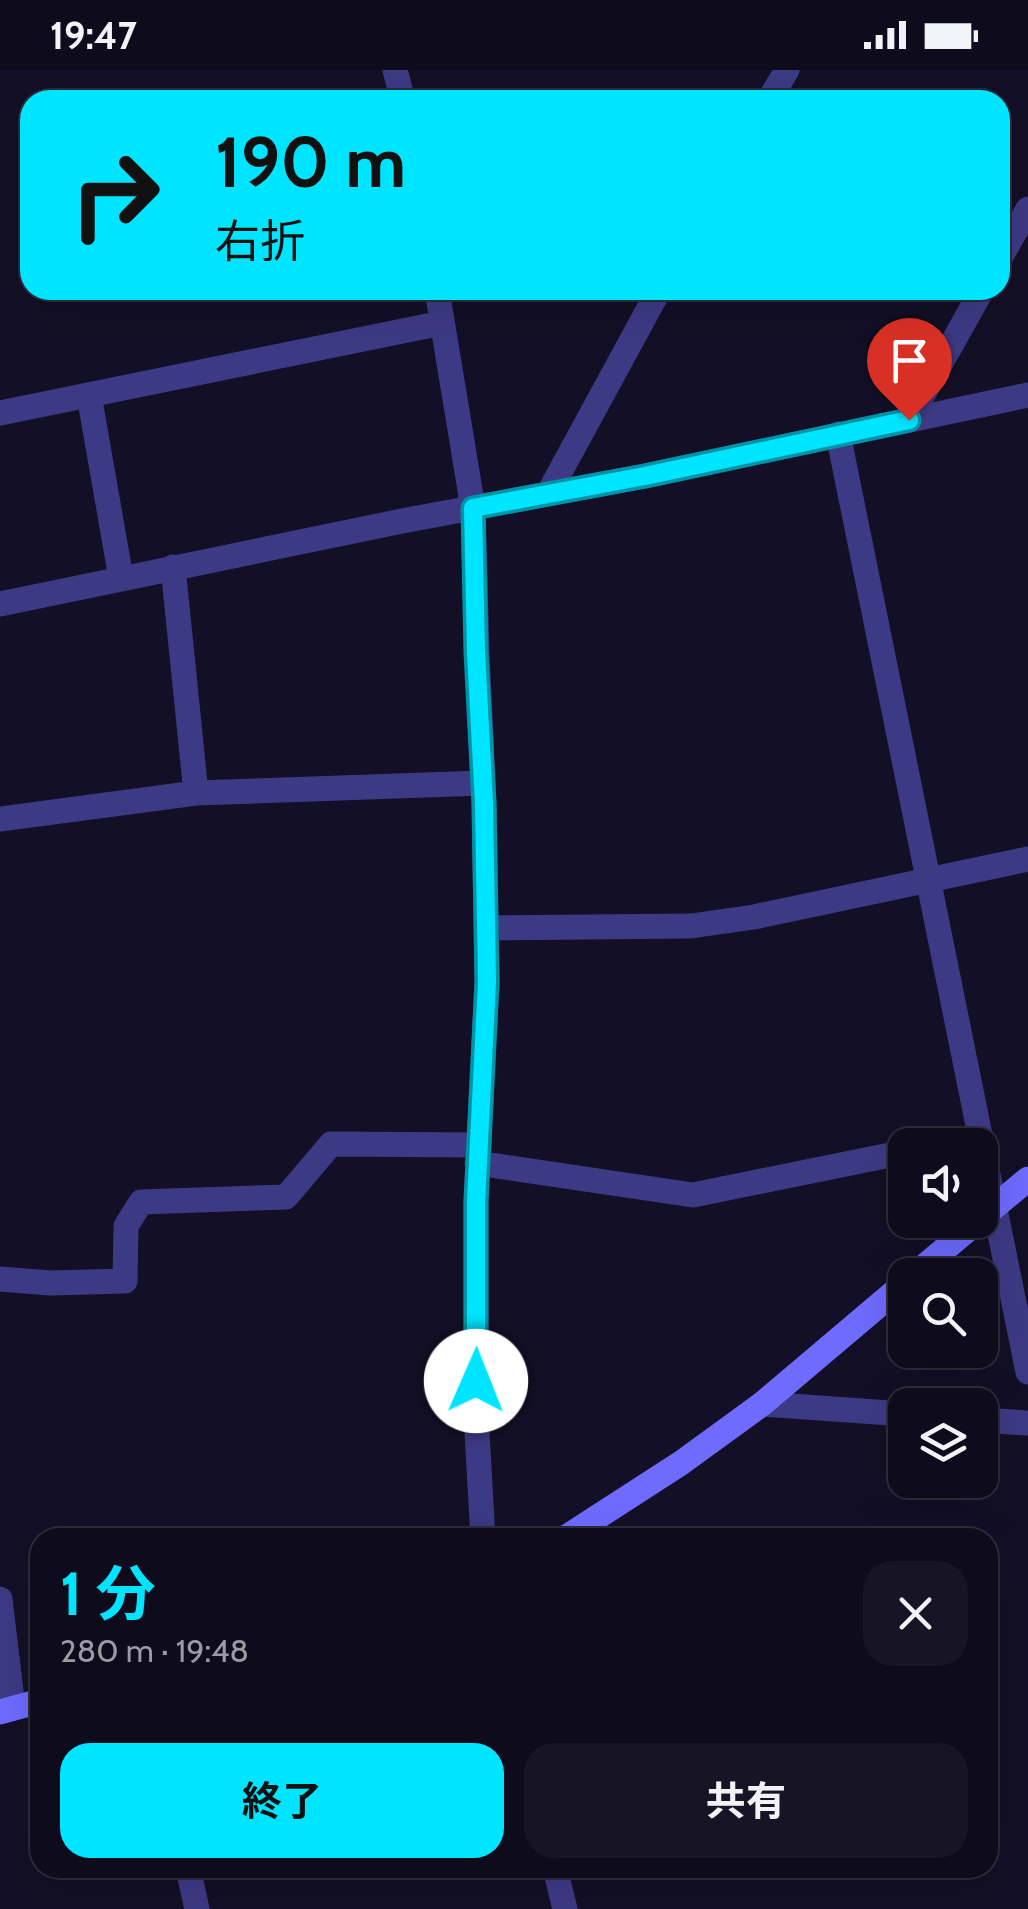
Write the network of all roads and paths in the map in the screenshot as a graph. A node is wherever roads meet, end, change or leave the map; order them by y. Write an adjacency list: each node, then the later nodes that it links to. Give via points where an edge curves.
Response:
1 (1028, 208): 2 (street)
2 (1010, 240)
3 (439, 300): 6 (street)
4 (654, 300): 12 (street)
5 (976, 300): 10 (street)
6 (442, 323): 7 (street); 13 (street)
7 (89, 395): 9 (street); 15 (street)
8 (1028, 395): 10 (street)
9 (0, 413)
10 (909, 420): 11 (street)
11 (838, 434): 12 (street); 21 (street)
12 (548, 494): 13 (street)
13 (473, 508): 14 (street); 17 (street)
14 (174, 567): 15 (street); 18 (street)
15 (122, 578): 16 (street)
16 (0, 604)
17 (484, 783): 18 (street); 22 (street)
18 (196, 793): 19 (street)
19 (0, 818)
20 (1028, 859): 21 (street)
21 (928, 879): 22 (street, via 690,926); 23 (street)
22 (486, 928): 24 (street)
23 (979, 1128)
24 (478, 1154): 25 (street, via 693,1196); 31 (street, via 331,1144 286,1197 141,1202 126,1226 125,1281); 38 (street)
25 (888, 1156)
26 (1028, 1179): 27 (main road)
27 (998, 1204)
28 (958, 1238): 30 (main road)
29 (991, 1238): 33 (street)
30 (934, 1258)
31 (0, 1279)
32 (888, 1297): 34 (main road)
33 (1028, 1372)
34 (762, 1404): 35 (street); 39 (main road)
35 (888, 1413)
36 (998, 1421): 37 (street)
37 (1028, 1423)
38 (482, 1528)
39 (580, 1528)
40 (0, 1598): 41 (street)
41 (7, 1710)
42 (190, 1878): 44 (street)
43 (557, 1878): 45 (street)
44 (198, 1909)
45 (565, 1909)

